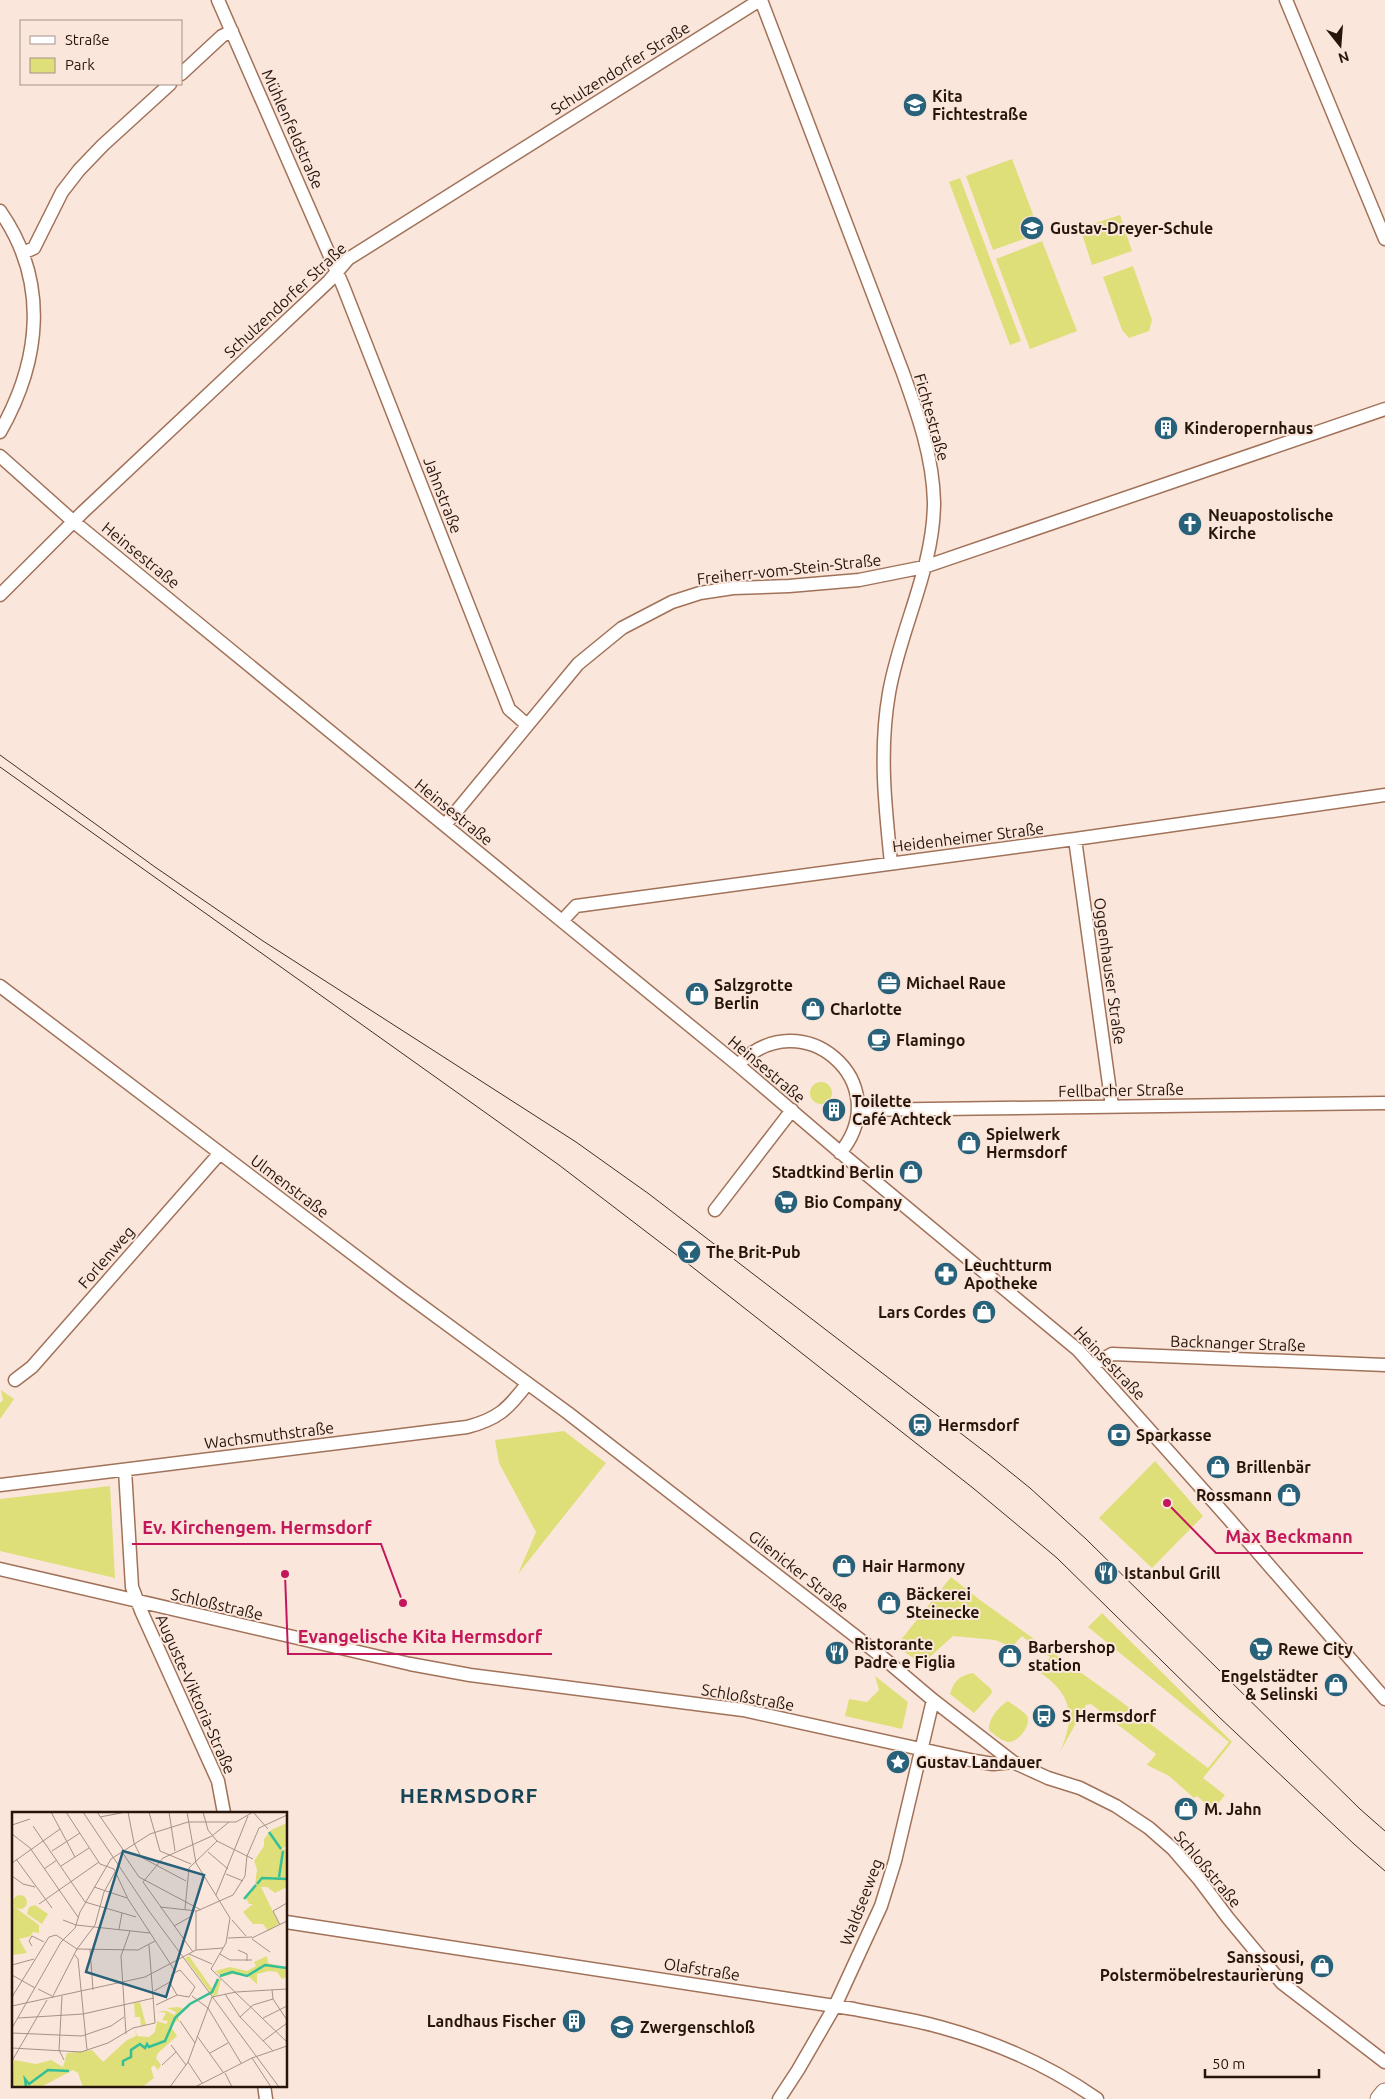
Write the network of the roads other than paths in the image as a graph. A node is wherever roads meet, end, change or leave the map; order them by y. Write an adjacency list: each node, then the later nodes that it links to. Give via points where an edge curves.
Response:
1 (218, 0): 4 (street, Mühlenfeldstraße)
2 (760, 0): 10 (street, Schulzendorfer Straße, via 430,206 348,259); 15 (street, Fichtestraße, via 921,427 929,458 934,502)
3 (1286, 0): 8 (street)
4 (232, 31): 5 (street, via 222,36); 10 (street, Mühlenfeldstraße)
5 (182, 73)
6 (169, 85): 9 (street, via 79,170 62,192 34,248)
7 (0, 211): 9 (street)
8 (1385, 239)
9 (23, 253): 12 (street, via 34,303 33,340 22,389)
10 (337, 271): 14 (street, Schulzendorfer Straße); 17 (street, Jahnstraße, via 509,709)
11 (1385, 408): 15 (street, Freiherr-vom-Stein-Straße)
12 (0, 432)
13 (0, 456): 14 (street, Heinsestraße)
14 (74, 522): 16 (street, Schulzendorfer Straße); 19 (street, Heinsestraße)
15 (924, 567): 17 (street, Freiherr-vom-Stein-Straße, via 859,580 734,588 700,593 672,602 622,628 578,664); 21 (street, Fichtestraße, via 896,655 885,721 884,798)
16 (0, 595)
17 (526, 724): 19 (street, Freiherr-vom-Stein-Straße)
18 (1385, 795): 20 (street, Heidenheimer Straße)
19 (445, 825): 22 (street, Heinsestraße)
20 (1075, 840): 21 (street, Heidenheimer Straße); 26 (street, Oggenhauser Straße)
21 (892, 863): 22 (street, Heidenheimer Straße, via 576,906)
22 (562, 921): 24 (street, Heinsestraße)
23 (0, 986): 29 (street, Ulmenstraße)
24 (738, 1065): 27 (street, Heinsestraße); 28 (street, via 747,1055 768,1043 796,1041 819,1047 830,1054 852,1079)
25 (1385, 1103): 26 (street, Fellbacher Straße)
26 (1112, 1106): 28 (street, Fellbacher Straße)
27 (792, 1110): 30 (street, Heinsestraße); 31 (street)
28 (858, 1110): 30 (street, via 854,1133)
29 (220, 1153): 34 (street, Forlenweg, via 32,1367); 35 (street, Ulmenstraße)
30 (840, 1153): 33 (street, Heinsestraße, via 1072,1344)
31 (715, 1210)
32 (1385, 1365): 33 (street, Backnanger Straße, via 1112,1354)
33 (1093, 1366): 41 (street, Heinsestraße)
34 (15, 1380)
35 (527, 1384): 36 (street, Ulmenstraße); 37 (street, Wachsmuthstraße, via 502,1413 488,1421 467,1426)
36 (563, 1409): 42 (street, Glienicker Straße)
37 (125, 1470): 38 (street, Wachsmuthstraße); 40 (street, Auguste-Viktoria-Straße, via 132,1587)
38 (0, 1485)
39 (0, 1569): 40 (street, Schloßstraße)
40 (138, 1602): 43 (street, Schloßstraße, via 410,1664 470,1675 743,1710); 45 (street, Auguste-Viktoria-Straße, via 218,1782)
41 (1385, 1699)
42 (933, 1700): 43 (street, Waldseeweg); 44 (street, Glienicker Straße)
43 (921, 1750): 44 (street, Schloßstraße, via 993,1764); 47 (street, Waldseeweg, via 881,1906)
44 (1013, 1762): 48 (street, Schloßstraße, via 1080,1788 1149,1828 1198,1878 1282,1983)
45 (224, 1812)
46 (288, 1922): 47 (street, Olafstraße)
47 (835, 2006): 52 (street, Waldseeweg); 53 (street, Olafstraße, via 939,2026 981,2040 1026,2058)
48 (1385, 2062)
49 (264, 2086): 51 (street)
50 (1385, 2093): 54 (main road)
51 (266, 2099)
52 (779, 2099)
53 (1097, 2099)
54 (1380, 2099)

